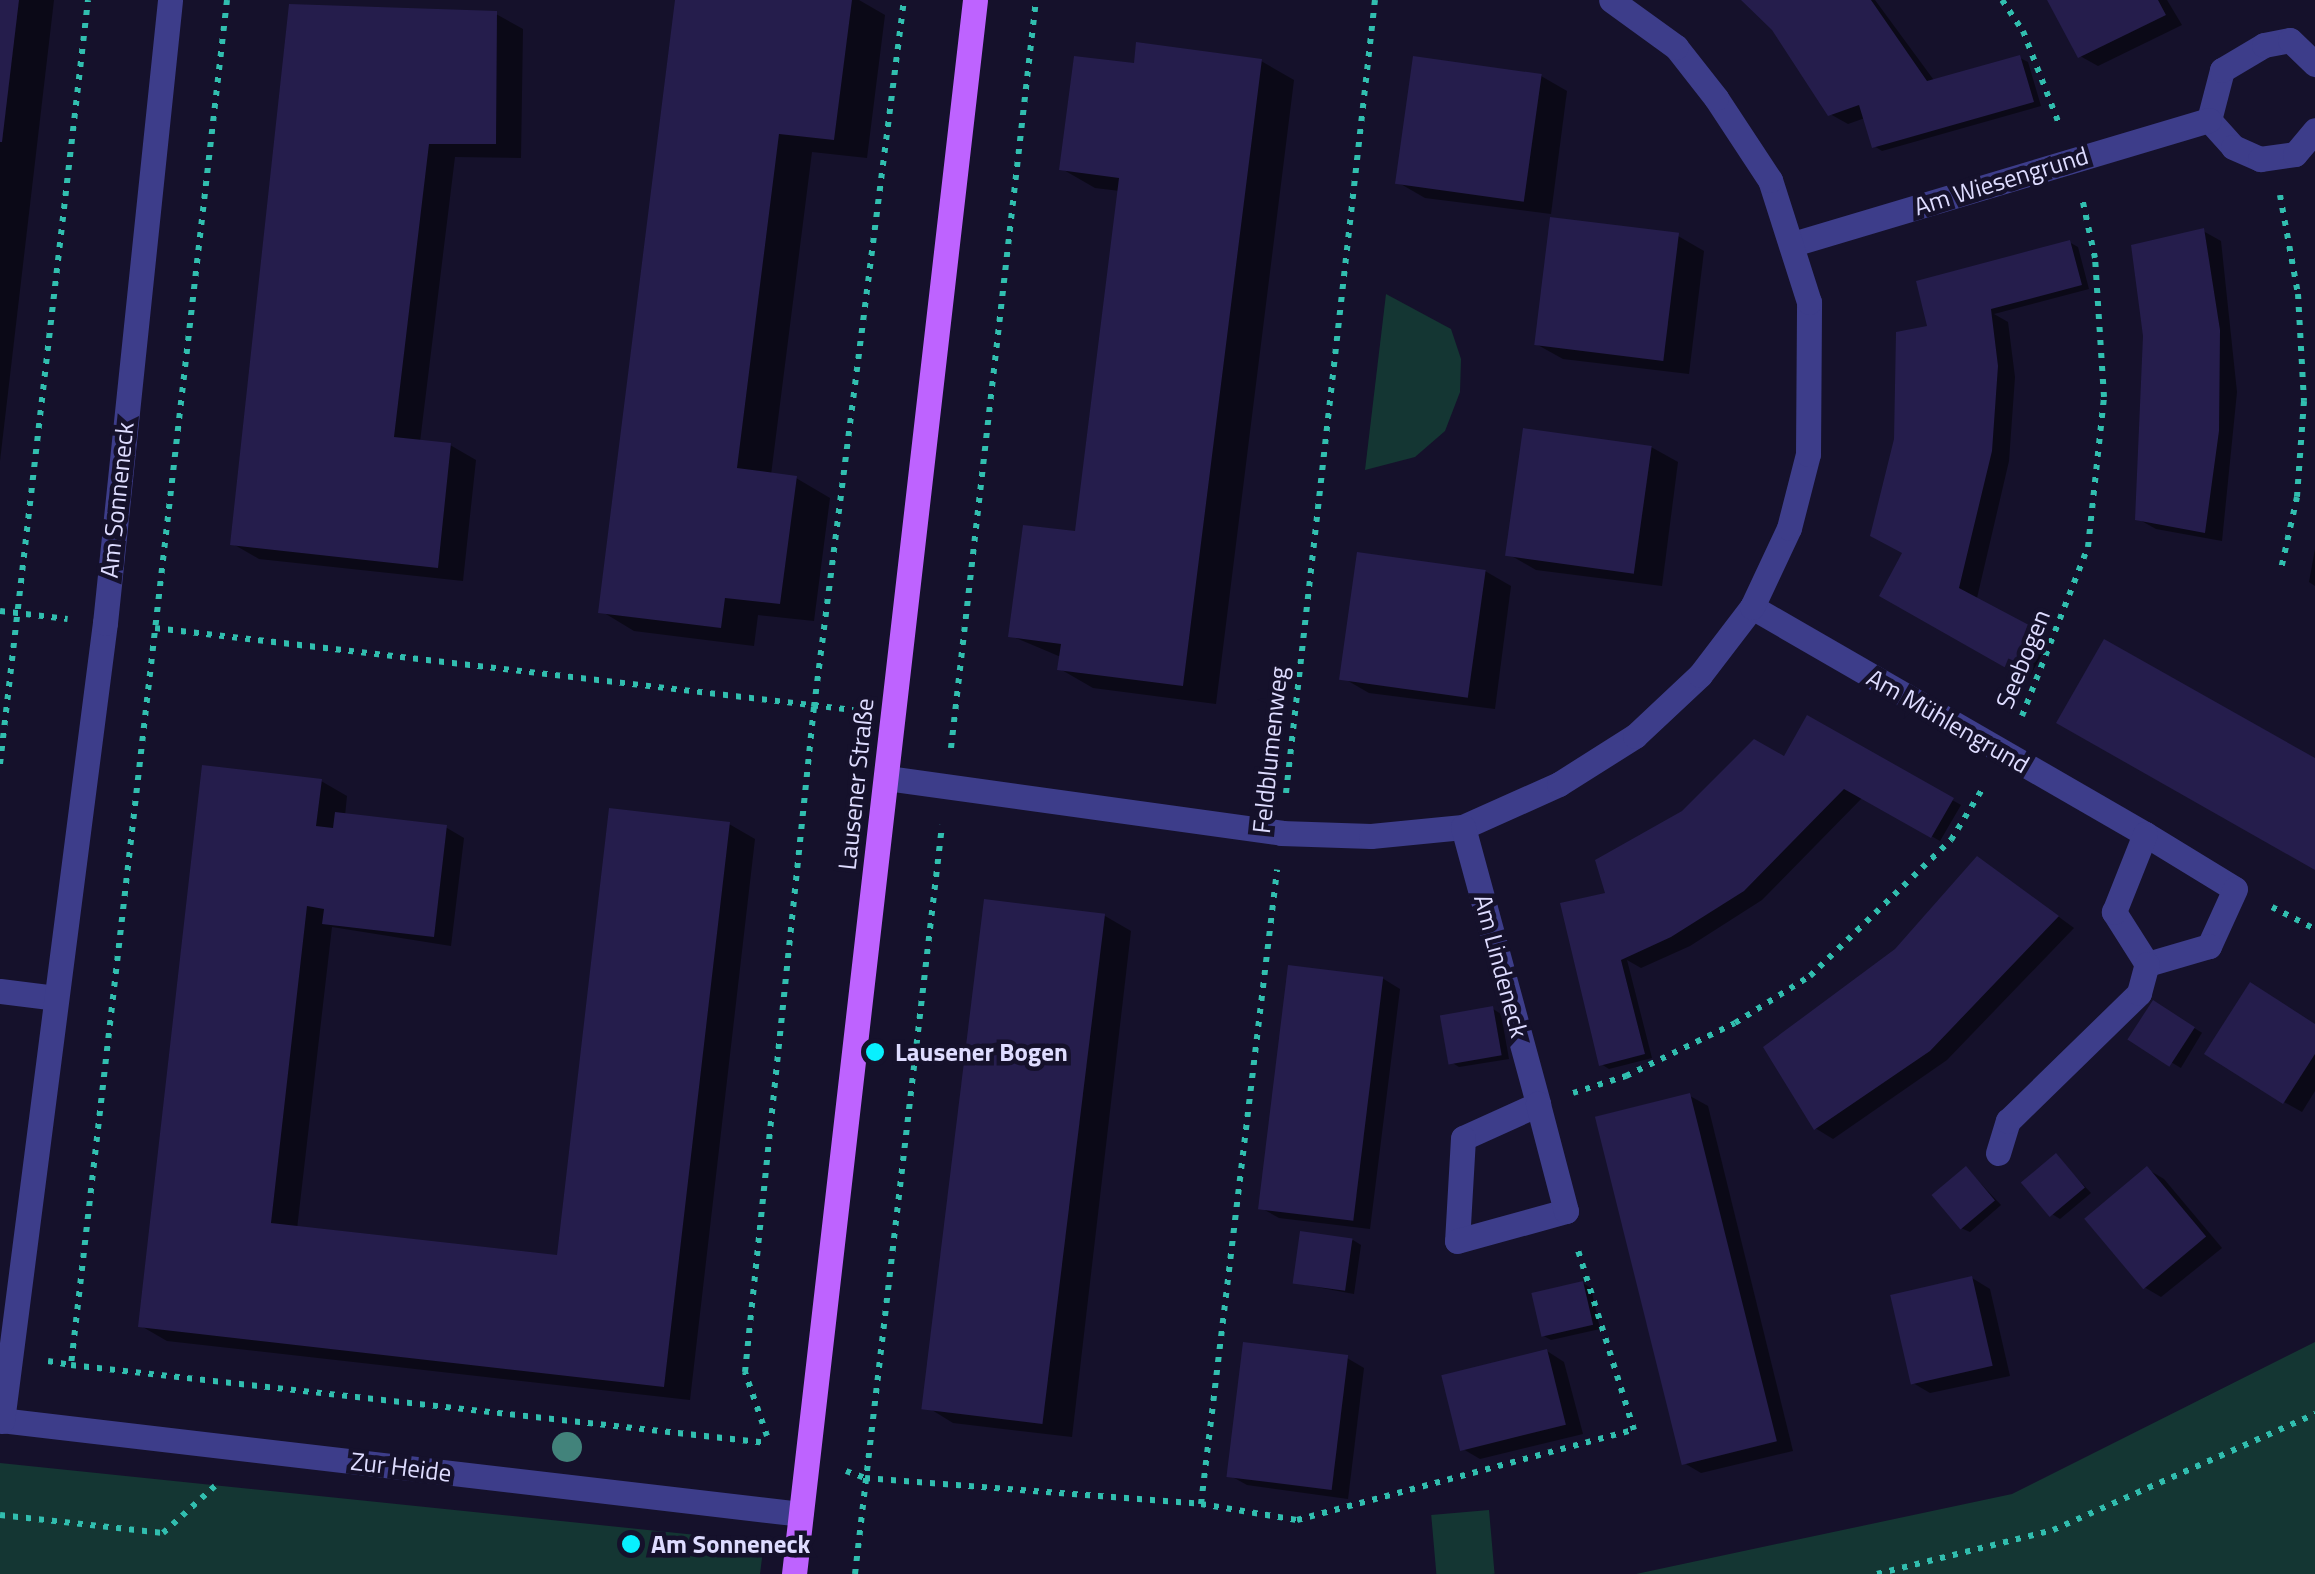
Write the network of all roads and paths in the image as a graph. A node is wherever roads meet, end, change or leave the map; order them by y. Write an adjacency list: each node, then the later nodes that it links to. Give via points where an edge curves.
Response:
1 (88, 0): 18 (path)
2 (170, 0): 19 (street, Am Sonneneck)
3 (227, 0): 20 (path)
4 (904, 0): 21 (path)
5 (975, 0): 22 (main road, Lausener Straße)
6 (1376, 0): 27 (path, Feldblumenweg)
7 (1611, 0): 14 (street, via 1676,47 1716,98 1770,180)
8 (2002, 0): 12 (path, Seebogen, via 2022,31)
9 (2315, 64): 10 (street, via 2290,40 2264,45 2222,70)
10 (2210, 120): 12 (street, Am Wiesengrund); 13 (street, via 2233,147)
11 (2315, 130): 13 (street, via 2295,154)
12 (2073, 159): 14 (street, Am Wiesengrund); 23 (path, Seebogen, via 2095,258 2104,397 2088,547)
13 (2260, 159): 15 (path, via 2284,203 2304,401 2297,497)
14 (1793, 244): 16 (street, via 1809,302 1808,454 1789,528)
15 (2280, 570)
16 (1752, 607): 23 (street, Am Mühlengrund); 26 (street, via 1700,675 1635,736 1559,784)
17 (0, 611): 18 (path)
18 (17, 613): 19 (path); 24 (path)
19 (104, 623): 20 (path); 31 (street, Am Sonneneck)
20 (156, 628): 21 (path); 37 (path, via 71,1365)
21 (814, 707): 22 (path); 37 (path, via 745,1372)
22 (894, 714): 25 (main road, Lausener Straße)
23 (2004, 754): 28 (street, Am Mühlengrund); 32 (path, Seebogen, via 1951,840 1810,976 1626,1076)
24 (0, 764)
25 (887, 778): 27 (street); 39 (main road, Lausener Straße)
26 (1463, 827): 27 (street, via 1371,836); 32 (street, Am Lindeneck)
27 (1281, 833): 41 (path, Feldblumenweg)
28 (2145, 834): 29 (street, via 2114,912); 29 (street, Am Mühlengrund, via 2235,889 2209,946)
29 (2148, 964): 33 (street, via 2138,993 2008,1121)
30 (0, 991): 31 (street)
31 (56, 998): 36 (street, Am Sonneneck)
32 (1538, 1104): 34 (street, Am Lindeneck); 34 (street, via 1463,1138 1457,1241)
33 (1998, 1153)
34 (1566, 1211): 41 (path, via 1634,1430 1297,1520)
35 (2315, 1414): 45 (path, via 2053,1530)
36 (1, 1420): 38 (street, Zur Heide)
37 (770, 1443): 39 (path); 42 (path)
38 (255, 1450): 42 (street, Zur Heide); 43 (path, via 163,1533)
39 (808, 1456): 42 (main road, Lausener Straße)
40 (882, 1480): 41 (path)
41 (1201, 1504)
42 (801, 1514): 44 (main road, Lausener Straße)
43 (0, 1515)
44 (794, 1574)
45 (1876, 1574)

